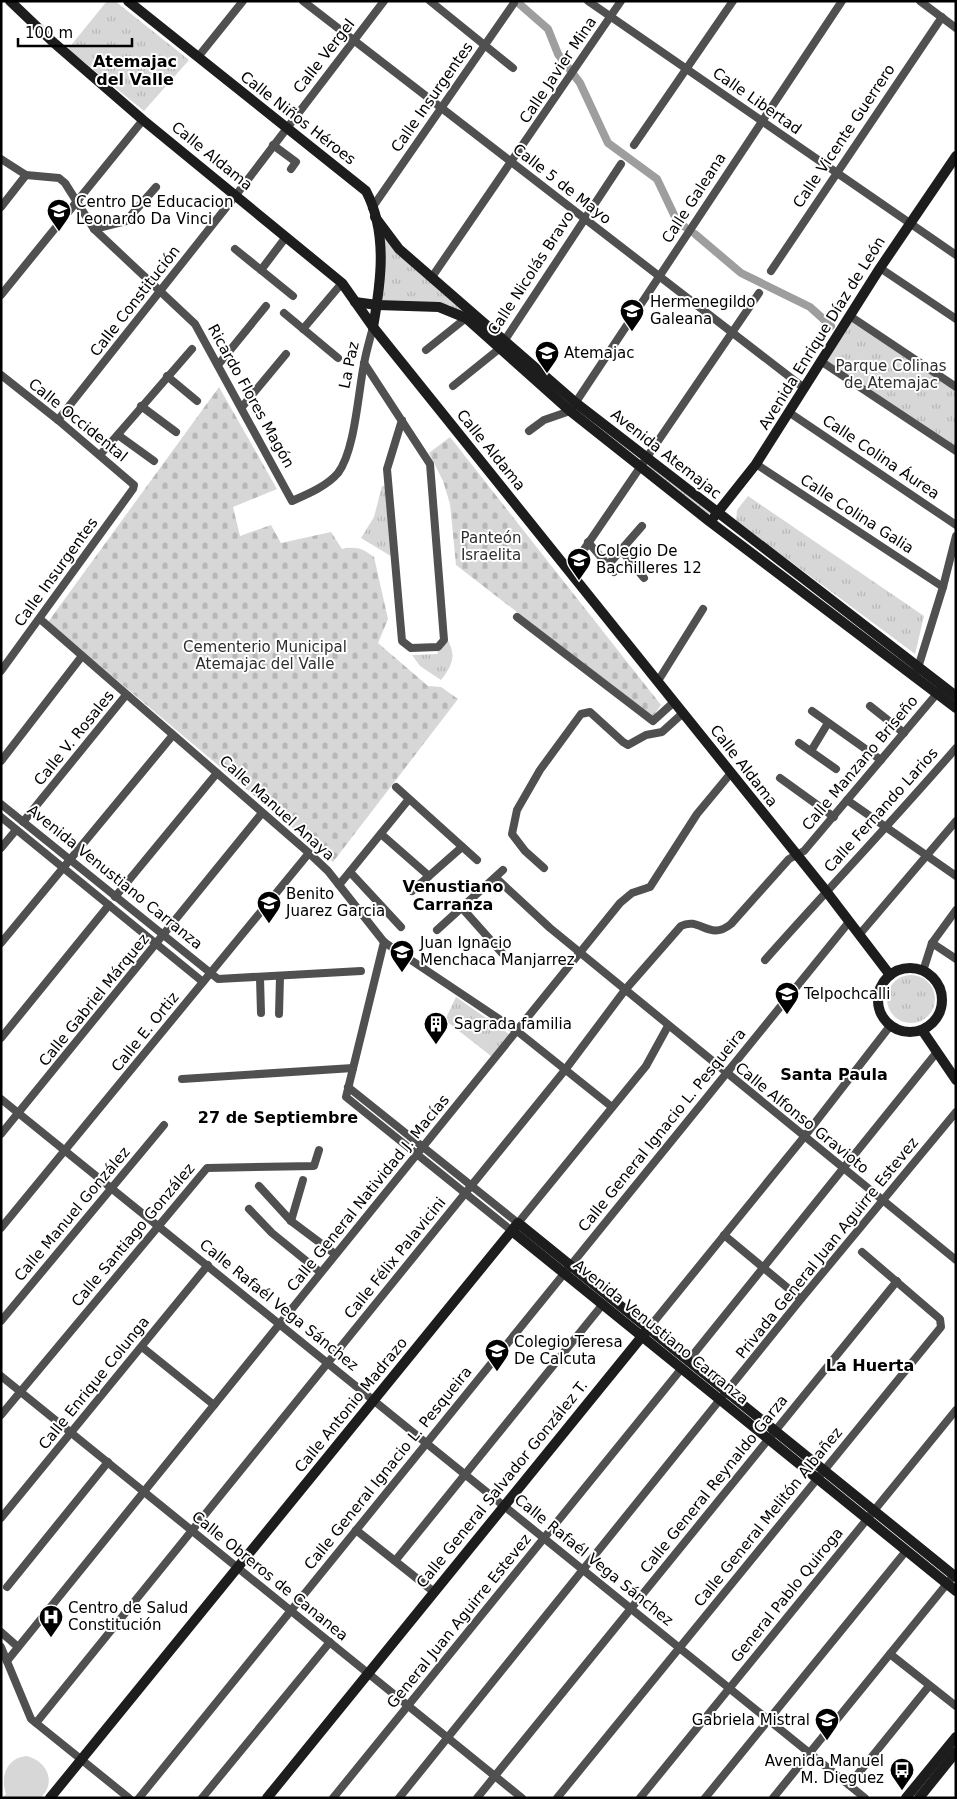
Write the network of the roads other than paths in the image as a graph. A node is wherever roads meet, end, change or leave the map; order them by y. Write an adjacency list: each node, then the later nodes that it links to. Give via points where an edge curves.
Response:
1 (10, 1): 22 (street, Calle Aldama)
2 (128, 1): 18 (street, Calle Niños Héroes)
3 (244, 1): 18 (street)
4 (302, 1): 16 (street, Calle 5 de Mayo)
5 (384, 1): 16 (street, Calle Vergel)
6 (430, 1): 17 (street)
7 (588, 1): 13 (street, Calle Libertad)
8 (621, 1): 13 (street, Calle Javier Mina)
9 (733, 1): 20 (street)
10 (842, 1): 23 (street, Calle Galeana)
11 (920, 1): 14 (street)
12 (514, 2): 17 (street, Calle Insurgentes)
13 (611, 17): 20 (street, Calle Libertad); 29 (street, Calle Javier Mina)
14 (942, 17): 15 (street); 32 (street, Calle Vicente Guerrero)
15 (956, 28)
16 (353, 40): 21 (street, Calle 5 de Mayo); 24 (street, Calle Vergel)
17 (484, 45): 19 (street); 21 (street, Calle Insurgentes)
18 (198, 57): 24 (street, Calle Niños Héroes)
19 (514, 68)
20 (686, 69): 23 (street, Calle Libertad); 26 (street)
21 (441, 108): 29 (street, Calle 5 de Mayo); 38 (street, Calle Insurgentes)
22 (143, 120): 35 (street, Calle Aldama); 36 (street)
23 (762, 121): 32 (street, Calle Libertad); 48 (street, Calle Galeana)
24 (286, 127): 25 (street, Calle Constitución); 38 (street, Calle Niños Héroes, via 366,191)
25 (273, 145): 31 (street, via 296,162); 35 (street, Calle Constitución)
26 (634, 145)
27 (956, 156): 40 (street, Avenida Enrique Díaz de León)
28 (1, 158): 33 (street)
29 (512, 162): 39 (street, Calle 5 de Mayo); 49 (street, Calle Javier Mina)
30 (621, 164): 39 (street, Calle Nicolás Bravo)
31 (291, 169)
32 (835, 172): 40 (street, Calle Libertad); 47 (street, Calle Vicente Guerrero)
33 (26, 175): 36 (street, Ricardo Flores Magón, via 59,178); 37 (street)
34 (156, 187): 41 (street, via 126,221)
35 (236, 195): 42 (street, Calle Aldama); 51 (street, Calle Constitución)
36 (77, 201): 41 (street, Ricardo Flores Magón); 53 (street)
37 (1, 207)
38 (374, 212): 49 (street, Avenida Atemajac, via 399,249); 57 (street, La Paz, via 382,248)
39 (584, 218): 48 (street, Calle 5 de Mayo); 65 (street, Calle Nicolás Bravo)
40 (910, 223): 44 (street, Calle Libertad); 45 (street, Avenida Enrique Díaz de León)
41 (94, 229): 51 (street, Ricardo Flores Magón)
42 (286, 237): 46 (street); 50 (street, Calle Aldama)
43 (235, 249): 46 (street)
44 (956, 254)
45 (880, 268): 59 (street, Avenida Enrique Díaz de León); 61 (street)
46 (262, 270): 54 (street)
47 (771, 271)
48 (659, 276): 64 (street, Calle 5 de Mayo); 81 (street, Calle Galeana)
49 (432, 278): 65 (street, Avenida Atemajac)
50 (342, 283): 55 (street, Calle Aldama); 63 (street)
51 (160, 292): 72 (street, Ricardo Flores Magón, via 195,324); 83 (street, Calle Constitución)
52 (759, 292): 64 (street)
53 (1, 295)
54 (293, 296)
55 (355, 302): 57 (street, Avenida Atemajac); 62 (street, Calle Aldama)
56 (266, 306): 72 (street)
57 (377, 306): 60 (street, Avenida Atemajac, via 439,307); 62 (street, La Paz)
58 (284, 313): 63 (street)
59 (850, 316): 71 (street, Avenida Enrique Díaz de León); 76 (street)
60 (466, 318): 65 (street, Avenida Atemajac); 67 (street)
61 (956, 319)
62 (373, 327): 70 (street, La Paz); 103 (street, Calle Aldama)
63 (303, 329): 69 (street)
64 (732, 332): 77 (street, Calle 5 de Mayo); 91 (street)
65 (502, 344): 75 (street, Calle Nicolás Bravo); 81 (street, Avenida Atemajac)
66 (192, 349): 74 (street)
67 (426, 350)
68 (286, 354): 80 (street)
69 (338, 358)
70 (364, 362): 84 (street); 94 (street, La Paz, via 350,446 342,467 322,486)
71 (822, 362): 77 (street, Avenida Enrique Díaz de León); 88 (street)
72 (218, 365): 80 (street, Ricardo Flores Magón)
73 (1, 375): 83 (street, Calle Occidental)
74 (167, 376): 78 (street); 79 (street)
75 (453, 386)
76 (956, 387)
77 (804, 388): 82 (street, Avenida Enrique Díaz de León)
78 (197, 400)
79 (141, 406): 86 (street); 87 (street)
80 (242, 407): 94 (street, Ricardo Flores Magón)
81 (573, 407): 85 (street); 91 (street, Avenida Atemajac)
82 (790, 413): 92 (street, Avenida Enrique Díaz de León); 97 (street, Calle Colina Áurea)
83 (58, 420): 89 (street, Calle Occidental)
84 (402, 420): 84 (street, via 430,464 444,640 438,647 411,648 402,641 387,469)
85 (529, 431)
86 (176, 432)
87 (118, 435): 89 (street); 90 (street)
88 (956, 451)
89 (100, 455): 93 (street, Calle Occidental, via 130,480)
90 (154, 461)
91 (643, 462): 95 (street, Avenida Atemajac); 96 (street, Avenida Atemajac); 100 (street)
92 (756, 464): 95 (street, Avenida Enrique Díaz de León); 106 (street, Calle Colina Galia)
93 (134, 489): 109 (street, Calle Insurgentes)
94 (292, 501)
95 (718, 514): 96 (street, Avenida Enrique Díaz de León); 111 (street, Avenida Atemajac)
96 (710, 521): 113 (street, Avenida Atemajac)
97 (956, 525)
98 (642, 526): 101 (street)
99 (956, 536): 106 (street)
100 (588, 542): 102 (street); 103 (street)
101 (621, 550): 102 (street); 105 (street)
102 (608, 565): 104 (street)
103 (570, 570): 114 (street, Calle Aldama)
104 (614, 572)
105 (644, 578)
106 (943, 587): 111 (street)
107 (704, 609): 114 (street)
108 (517, 617): 118 (street, via 651,720 655,721)
109 (40, 619): 110 (street, Calle Manuel Anaya); 112 (street, Calle Insurgentes)
110 (82, 656): 116 (street, Calle Manuel Anaya); 130 (street)
111 (918, 667): 113 (street); 115 (street, Avenida Atemajac)
112 (1, 671)
113 (915, 678): 115 (street, Avenida Atemajac)
114 (658, 681): 118 (street, Calle Aldama)
115 (940, 690): 117 (street, Avenida Atemajac); 120 (street, Avenida Atemajac); 124 (street, Calle Manzano Briseño)
116 (126, 695): 125 (street, Calle Manuel Anaya); 143 (street, Calle V. Rosales)
117 (956, 696)
118 (674, 702): 122 (street, Calle Aldama)
119 (870, 706): 124 (street)
120 (956, 708)
121 (812, 711): 123 (street)
122 (683, 713): 133 (street, Calle Aldama); 155 (street, via 662,732 628,744 590,712 581,714 540,770 517,810 512,834 524,851)
123 (828, 723): 128 (street); 129 (street)
124 (904, 733): 129 (street, Calle Manzano Briseño)
125 (173, 735): 132 (street, Calle Manuel Anaya); 152 (street)
126 (799, 742): 128 (street)
127 (956, 748): 144 (street, Calle Fernando Larios)
128 (811, 751): 131 (street)
129 (881, 760): 137 (street, Calle Manzano Briseño)
130 (1, 761)
131 (836, 769)
132 (216, 773): 139 (street, Calle Manuel Anaya); 164 (street)
133 (731, 774): 150 (street, Calle Aldama); 178 (street, Calle General Natividad J. Macías, via 697,814 650,887 632,893 620,903)
134 (780, 778): 141 (street)
135 (396, 787): 136 (street)
136 (409, 799): 146 (street); 147 (street)
137 (847, 800): 141 (street, Calle Manzano Briseño); 144 (street)
138 (1, 804): 143 (street, Avenida Venustiano Carranza)
139 (262, 813): 149 (street, Calle Manuel Anaya); 172 (street, Calle Gabriel Márquez)
140 (1, 817): 145 (street, Avenida Venustiano Carranza)
141 (834, 817): 150 (street, Calle Manzano Briseño, via 804,851)
142 (956, 821): 151 (street)
143 (23, 822): 152 (street, Avenida Venustiano Carranza)
144 (887, 828): 151 (street); 163 (street, Calle Fernando Larios)
145 (16, 830): 148 (street); 154 (street, Avenida Venustiano Carranza)
146 (381, 834): 157 (street); 158 (street)
147 (462, 847): 153 (street); 158 (street)
148 (1, 848)
149 (309, 853): 161 (street, Calle Manuel Anaya); 183 (street, Calle E. Ortiz)
150 (796, 855): 163 (street, Calle Aldama); 188 (street, Calle Félix Palavicini, via 724,930 714,932 686,923 681,926)
151 (927, 855): 159 (street); 171 (street)
152 (69, 860): 154 (street); 164 (street, Avenida Venustiano Carranza)
153 (477, 860)
154 (63, 868): 165 (street, Avenida Venustiano Carranza); 174 (street)
155 (544, 868)
156 (503, 870): 160 (street)
157 (350, 872): 161 (street); 169 (street)
158 (429, 876): 162 (street)
159 (956, 876)
160 (496, 878): 166 (street); 178 (street, Calle Alfonso Gravioto)
161 (339, 885): 173 (street, Calle Manuel Anaya)
162 (412, 891)
163 (826, 891): 168 (street, Calle Aldama); 180 (street, Calle Fernando Larios)
164 (115, 897): 172 (street, Avenida Venustiano Carranza)
165 (109, 905): 176 (street, Avenida Venustiano Carranza); 195 (street)
166 (462, 908): 170 (street); 177 (street)
167 (956, 910): 175 (street)
168 (849, 922): 171 (street, Calle Aldama); 199 (street, Calle General Ignacio L. Pesqueira)
169 (401, 927)
170 (437, 930)
171 (859, 935): 184 (street, Calle Aldama)
172 (164, 936): 176 (street, Calle Gabriel Márquez); 183 (street, Avenida Venustiano Carranza)
173 (384, 942): 194 (street, Calle Manuel Anaya); 197 (street)
174 (1, 943)
175 (932, 943): 179 (street); 181 (street)
176 (157, 944): 187 (street, Avenida Venustiano Carranza); 206 (street, Calle Gabriel Márquez)
177 (502, 953)
178 (580, 953): 188 (street, Calle Alfonso Gravioto); 194 (street, Calle General Natividad J. Macías)
179 (956, 959)
180 (765, 960)
181 (923, 971): 184 (street, via 906,968); 193 (street, via 939,985 942,1006 931,1025)
182 (361, 972): 185 (street)
183 (210, 974): 186 (street, via 218,979); 187 (street, Calle E. Ortiz)
184 (890, 975): 192 (street, via 879,991 878,1000)
185 (280, 977): 186 (street); 190 (street)
186 (260, 978): 189 (street)
187 (203, 982): 212 (street, Calle E. Ortiz)
188 (625, 990): 191 (street, Calle Alfonso Gravioto); 198 (street, Calle Félix Palavicini)
189 (260, 1013)
190 (279, 1014)
191 (668, 1026): 199 (street, Calle Alfonso Gravioto); 204 (street, Calle Antonio Madrazo, via 646,1066)
192 (890, 1026): 193 (street, via 906,1032); 209 (street, Calle General Salvador González T.)
193 (922, 1030): 196 (street)
194 (517, 1031): 198 (street, Calle Manuel Anaya); 210 (street, Calle General Natividad J. Macías)
195 (1, 1038)
196 (937, 1052): 201 (street); 214 (street, General Juan Aguirre Estevez)
197 (353, 1068): 200 (street); 202 (street)
198 (565, 1070): 204 (street, Calle Manuel Anaya); 217 (street, Calle Félix Palavicini)
199 (726, 1073): 209 (street, Calle Alfonso Gravioto); 232 (street, Calle General Ignacio L. Pesqueira)
200 (182, 1079)
201 (956, 1080)
202 (348, 1087): 210 (street, Avenida Venustiano Carranza); 213 (street, Avenida Venustiano Carranza, via 346,1096)
203 (1, 1099): 206 (street, Calle Rafaél Vega Sánchez)
204 (612, 1107): 224 (street, Calle Antonio Madrazo)
205 (956, 1112): 220 (street, Privada General Juan Aguirre Estevez)
206 (19, 1113): 208 (street, Calle Gabriel Márquez); 212 (street, Calle Rafaél Vega Sánchez)
207 (164, 1126): 218 (street, Calle Manuel González)
208 (1, 1134)
209 (804, 1137): 214 (street, Calle Alfonso Gravioto); 226 (street, Calle General Salvador González T.)
210 (423, 1147): 213 (street, Calle General Natividad J. Macías); 217 (street, Avenida Venustiano Carranza)
211 (319, 1150): 223 (street, Calle Santiago González, via 314,1166 207,1168)
212 (66, 1151): 218 (street, Calle Rafaél Vega Sánchez); 225 (street, Calle E. Ortiz)
213 (417, 1154): 219 (street, Avenida Venustiano Carranza); 228 (street, Calle General Natividad J. Macías)
214 (843, 1169): 220 (street, Calle Alfonso Gravioto); 231 (street, General Juan Aguirre Estevez)
215 (302, 1180): 222 (street)
216 (259, 1186): 222 (street)
217 (471, 1186): 219 (street, Calle Félix Palavicini); 224 (street, Avenida Venustiano Carranza)
218 (112, 1188): 223 (street, Calle Rafaél Vega Sánchez); 237 (street, Calle Manuel González)
219 (465, 1193): 224 (street, Avenida Venustiano Carranza); 241 (street, Calle Félix Palavicini)
220 (882, 1201): 229 (street, Calle Alfonso Gravioto); 235 (street, Privada General Juan Aguirre Estevez)
221 (249, 1209): 233 (street, via 272,1233)
222 (291, 1221): 228 (street)
223 (159, 1226): 230 (street, Calle Rafaél Vega Sánchez); 244 (street, Calle Santiago González)
224 (515, 1227): 232 (street, Avenida Venustiano Carranza); 246 (street, Calle Antonio Madrazo)
225 (1, 1228)
226 (724, 1235): 231 (street); 239 (street, Calle General Salvador González T.)
227 (862, 1252): 234 (street)
228 (334, 1254): 233 (street, Calle General Natividad J. Macías)
229 (956, 1260)
230 (208, 1266): 238 (street, Calle Rafaél Vega Sánchez); 240 (street, Calle Enrique Colunga)
231 (763, 1267): 235 (street); 242 (street, General Juan Aguirre Estevez)
232 (566, 1268): 236 (street, Avenida Venustiano Carranza); 239 (street, Avenida Venustiano Carranza); 252 (street, Calle General Ignacio L. Pesqueira)
233 (320, 1272): 238 (street, Calle General Natividad J. Macías)
234 (897, 1281): 251 (street, Calle General Reynaldo Garza); 255 (street, Calle General Melitón Albañez, via 942,1323)
235 (801, 1299): 245 (street, Privada General Juan Aguirre Estevez)
236 (603, 1304): 239 (street, Avenida Venustiano Carranza); 254 (street)
237 (1, 1321)
238 (280, 1324): 241 (street, Calle Rafaél Vega Sánchez); 247 (street, Calle General Natividad J. Macías)
239 (645, 1332): 242 (street, Avenida Venustiano Carranza); 257 (street, Calle General Salvador González T.)
240 (142, 1347): 247 (street); 250 (street, Calle Enrique Colunga)
241 (328, 1363): 246 (street, Calle Rafaél Vega Sánchez); 261 (street, Calle Félix Palavicini)
242 (685, 1364): 245 (street, Avenida Venustiano Carranza); 262 (street, General Juan Aguirre Estevez)
243 (1, 1376): 244 (street, Calle Obreros de Cananea)
244 (21, 1391): 249 (street, Calle Santiago González); 250 (street, Calle Obreros de Cananea)
245 (724, 1396): 251 (street, Avenida Venustiano Carranza); 266 (street, Privada General Juan Aguirre Estevez)
246 (374, 1400): 252 (street, Calle Rafaél Vega Sánchez); 265 (street, Calle Antonio Madrazo)
247 (214, 1405): 256 (street, Calle General Natividad J. Macías)
248 (956, 1410): 258 (street, General Pablo Quiroga)
249 (1, 1415)
250 (72, 1433): 253 (street, Calle Obreros de Cananea); 259 (street, Calle Enrique Colunga)
251 (772, 1435): 255 (street, Avenida Venustiano Carranza); 271 (street, Calle General Reynaldo Garza)
252 (426, 1442): 254 (street, Calle Rafaél Vega Sánchez); 260 (street, Calle General Ignacio L. Pesqueira)
253 (108, 1462): 256 (street, Calle Obreros de Cananea); 268 (street)
254 (466, 1474): 257 (street, Calle Rafaél Vega Sánchez); 264 (street)
255 (820, 1474): 258 (street, Avenida Venustiano Carranza); 277 (street, Calle General Melitón Albañez)
256 (144, 1492): 261 (street, Calle Obreros de Cananea); 276 (street, Calle General Natividad J. Macías)
257 (504, 1506): 262 (street, Calle Rafaél Vega Sánchez); 270 (street, Calle General Salvador González T.)
258 (870, 1515): 263 (street, Avenida Venustiano Carranza); 267 (street, Avenida Venustiano Carranza); 282 (street, General Pablo Quiroga)
259 (1, 1518)
260 (356, 1530): 264 (street); 272 (street, Calle General Ignacio L. Pesqueira)
261 (192, 1531): 265 (street, Calle Obreros de Cananea); 286 (street, Calle Félix Palavicini)
262 (544, 1538): 266 (street, Calle Rafaél Vega Sánchez); 283 (street, General Juan Aguirre Estevez)
263 (906, 1550): 267 (street, Avenida Venustiano Carranza); 285 (street)
264 (395, 1561): 270 (street)
265 (238, 1568): 272 (street, Calle Obreros de Cananea); 291 (street, Calle Antonio Madrazo)
266 (584, 1570): 271 (street, Calle Rafaél Vega Sánchez); 288 (street, Privada General Juan Aguirre Estevez)
267 (952, 1579): 269 (street, Avenida Venustiano Carranza); 278 (street)
268 (6, 1587)
269 (956, 1591)
270 (434, 1592): 280 (street, Calle General Salvador González T.)
271 (631, 1608): 277 (street, Calle Rafaél Vega Sánchez); 292 (street, Calle General Reynaldo Garza)
272 (290, 1610): 274 (street, Calle Obreros de Cananea); 297 (street, Calle General Ignacio L. Pesqueira)
273 (1, 1632): 276 (street)
274 (330, 1642): 280 (street, Calle Obreros de Cananea); 298 (street)
275 (1, 1647): 279 (street)
276 (18, 1647): 279 (street, Calle General Natividad J. Macías)
277 (680, 1648): 282 (street, Calle Rafaél Vega Sánchez); 304 (street, Calle General Melitón Albañez)
278 (890, 1654): 281 (street); 290 (street)
279 (7, 1661): 286 (street, via 26,1711)
280 (368, 1673): 283 (street, Calle Obreros de Cananea); 299 (street, Calle General Salvador González T.)
281 (928, 1686): 284 (street); 293 (street)
282 (730, 1688): 285 (street, Calle Rafaél Vega Sánchez); 305 (street, General Pablo Quiroga)
283 (408, 1706): 288 (street, Calle Obreros de Cananea); 300 (street, General Juan Aguirre Estevez)
284 (956, 1706)
285 (768, 1719): 290 (street, Calle Rafaél Vega Sánchez); 306 (street)
286 (36, 1723): 291 (street)
287 (956, 1737): 308 (street)
288 (447, 1738): 292 (street, Calle Obreros de Cananea); 301 (street, Privada General Juan Aguirre Estevez)
289 (956, 1752): 309 (street)
290 (810, 1753): 293 (street, Calle Rafaél Vega Sánchez); 294 (street)
291 (82, 1760): 295 (street, Calle Antonio Madrazo); 296 (street)
292 (495, 1776): 302 (street, Calle General Reynaldo Garza); 303 (street, Calle Obreros de Cananea)
293 (849, 1785): 307 (street, Calle Rafaél Vega Sánchez)
294 (777, 1796)
295 (50, 1798)
296 (129, 1798)
297 (139, 1798)
298 (202, 1798)
299 (268, 1798)
300 (333, 1798)
301 (399, 1798)
302 (477, 1798)
303 (522, 1798)
304 (557, 1798)
305 (640, 1798)
306 (705, 1798)
307 (865, 1798)
308 (906, 1798)
309 (919, 1798)

